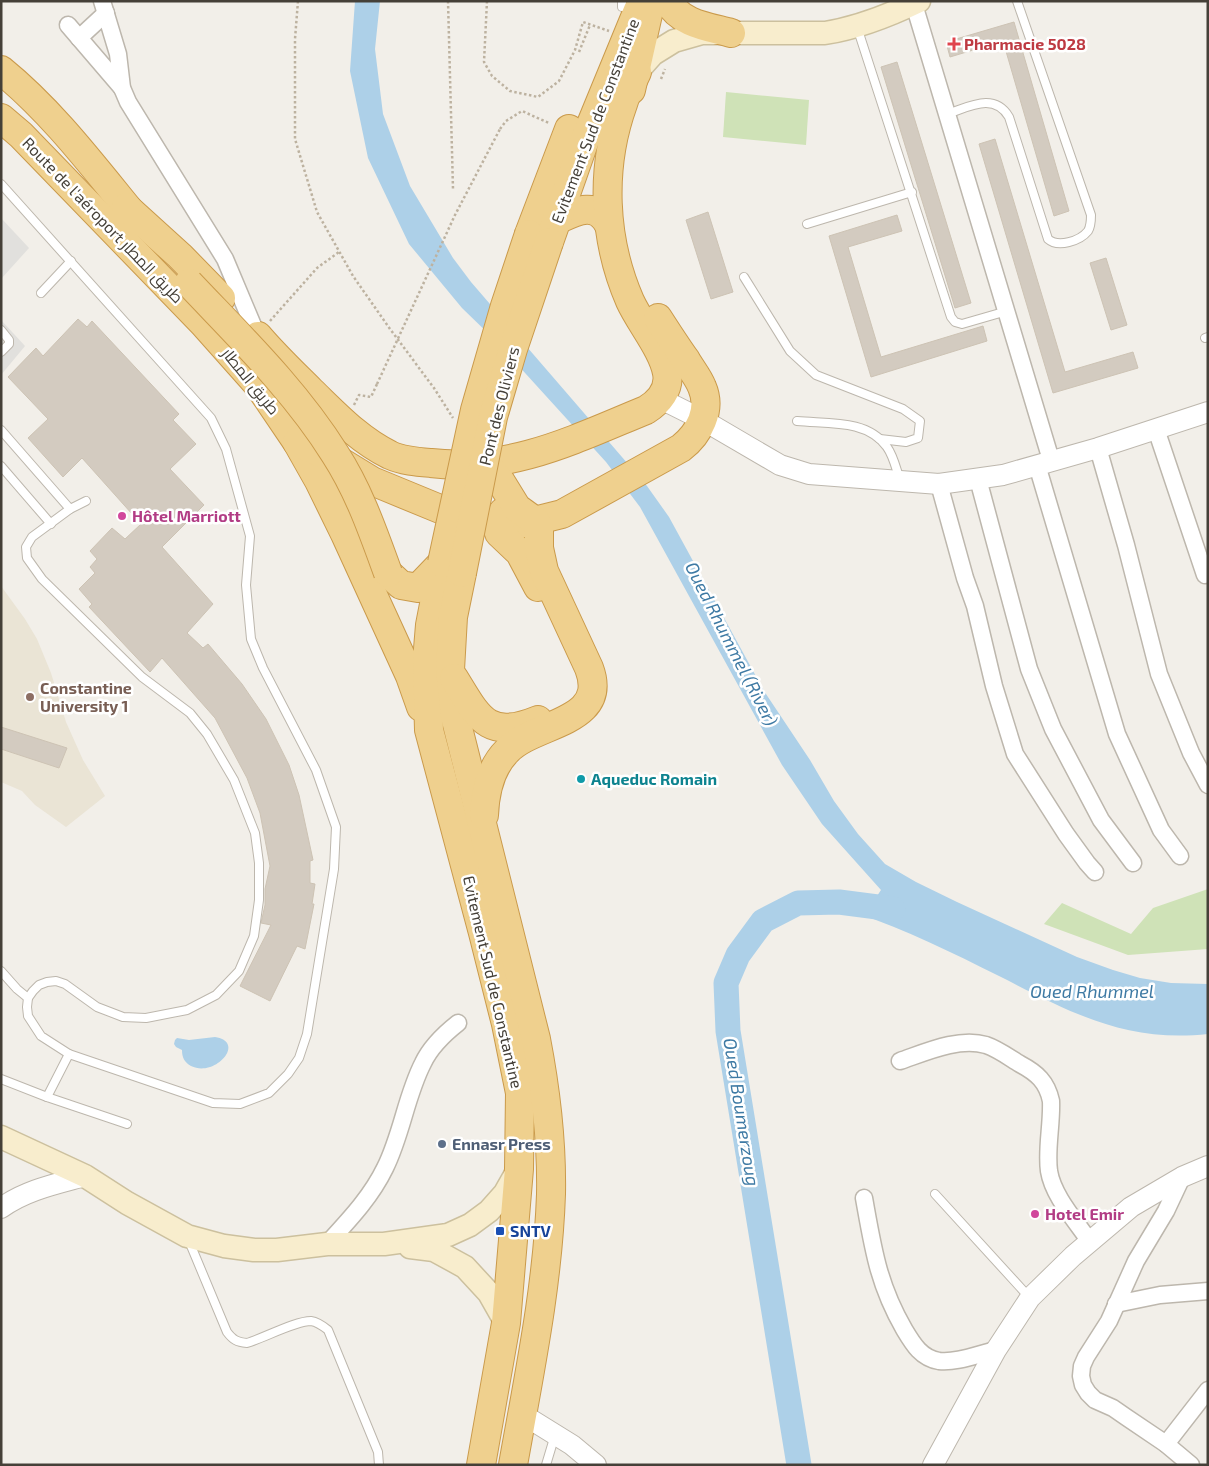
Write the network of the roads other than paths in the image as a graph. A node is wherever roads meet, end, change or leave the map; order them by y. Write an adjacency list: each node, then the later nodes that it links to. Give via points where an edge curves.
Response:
1 (651, 1): 12 (highway)
2 (668, 1): 9 (highway, via 679,16)
3 (1017, 1): 14 (lane, via 1091,215 1088,231 1079,238 1059,244 1048,239 1009,117 1000,107 988,103)
4 (916, 2): 7 (main road); 14 (street)
5 (104, 7): 10 (street); 13 (street, via 118,54)
6 (618, 11): 21 (highway, Evitement Sud de Constantine, via 587,134); 21 (highway, Evitement Sud de Constantine, via 568,131)
7 (856, 25): 9 (main road, via 825,33); 17 (lane)
8 (68, 26): 10 (street)
9 (731, 33): 12 (main road, via 702,33 674,42 653,54)
10 (79, 38): 13 (street)
11 (1, 70): 18 (highway, Route de l'aéroport طريق المطار, via 55,122)
12 (637, 72): 20 (highway, via 613,134 608,168); 32 (highway, via 630,95 622,156 626,241 644,293 702,388 706,407)
13 (122, 88): 28 (street, via 225,258)
14 (947, 114): 25 (street)
15 (1, 118): 26 (highway, Route de l'aéroport طريق المطار)
16 (1, 184): 22 (lane)
17 (912, 192): 19 (lane); 25 (lane, via 951,317 962,324)
18 (126, 207): 28 (highway, via 180,256); 54 (highway, Route de l'aéroport طريق المطار, bridge, via 189,283 282,382 336,454 364,510 388,573 401,585 418,588)
19 (807, 224)
20 (609, 225): 21 (highway, via 602,216 583,210); 30 (highway, via 621,279 667,374 666,387)
21 (545, 232): 54 (highway, Pont des Oliviers, bridge)
22 (70, 261): 24 (lane); 66 (lane, via 211,418 226,449 250,536 246,585 251,639 316,770 336,827 334,868 307,1034 299,1058 269,1093 240,1104 213,1103)
23 (744, 277): 36 (lane, via 790,351 816,375 903,409 920,421 918,438 906,442)
24 (40, 293)
25 (1007, 312): 40 (street)
26 (202, 323): 37 (highway, طريق المطار, via 259,386)
27 (1, 330): 29 (lane, via 9,340)
28 (257, 335): 42 (highway, via 346,426 392,456)
29 (1, 352)
30 (653, 405): 32 (street); 39 (highway)
31 (1208, 412): 34 (street)
32 (703, 420): 45 (street, via 780,465 809,474); 51 (highway, via 698,431 680,448 575,508)
33 (797, 422): 36 (lane, via 860,427)
34 (1156, 429): 38 (street); 55 (street)
35 (1, 430): 49 (lane)
36 (880, 439): 45 (lane, via 893,458)
37 (297, 442): 50 (highway, via 341,462 372,481); 57 (highway, طريق المطار, via 345,534 410,676)
38 (1098, 448): 40 (street); 58 (street, via 1159,674 1191,753)
39 (537, 453): 41 (highway); 47 (highway)
40 (1044, 462): 44 (street); 60 (street, via 1117,734 1161,830)
41 (486, 464): 42 (highway); 47 (highway)
42 (448, 465): 50 (highway, via 434,485)
43 (1, 466): 53 (lane)
44 (978, 479): 46 (street); 61 (street, via 1029,669 1053,729 1101,820)
45 (900, 482): 46 (street)
46 (940, 484): 62 (street, via 1015,754 1066,834)
47 (509, 495): 51 (highway, via 522,513); 52 (highway)
48 (86, 501): 49 (lane)
49 (70, 509): 53 (lane)
50 (440, 509): 52 (highway)
51 (534, 522): 52 (highway); 59 (highway, via 540,532 539,548 544,571 589,668 593,689 590,700 575,715 521,740 501,757 486,793)
52 (498, 523): 56 (highway, via 501,536 529,568 578,677 576,692 568,705 559,711 516,728 499,728 477,714)
53 (51, 524): 64 (lane, via 32,537 26,547 27,558 42,579 142,677 190,713 207,734 234,780 255,833 260,900 254,936 239,971 216,994 187,1010 146,1018 123,1017 97,1007 56,981 39,985)
54 (452, 568): 56 (highway, Evitement Sud de Constantine); 57 (highway, Evitement Sud de Constantine, via 430,625 426,661)
55 (1205, 575)
56 (450, 670): 59 (highway, Evitement Sud de Constantine, via 456,716)
57 (428, 730): 73 (highway, Evitement Sud de Constantine, via 506,1024 520,1092)
58 (1208, 785)
59 (484, 832): 89 (highway, Evitement Sud de Constantine, via 536,1039 546,1094 550,1143 545,1273)
60 (1180, 856)
61 (1133, 863)
62 (1095, 872)
63 (1, 970): 64 (lane)
64 (28, 998): 66 (lane, via 28,1016 36,1030)
65 (458, 1023): 81 (street, via 438,1041 423,1063 394,1149 376,1184)
66 (69, 1054): 69 (lane)
67 (900, 1061): 80 (street, via 935,1048 968,1043 987,1046 1040,1077 1051,1101 1048,1162 1051,1179 1058,1196)
68 (1, 1079): 69 (lane)
69 (47, 1097): 70 (lane)
70 (127, 1124)
71 (1, 1137): 74 (main road)
72 (1208, 1166): 75 (street)
73 (519, 1169): 82 (main road, via 505,1193 470,1225 448,1235); 86 (highway, Evitement Sud de Constantine)
74 (85, 1176): 78 (street, via 42,1187); 79 (main road)
75 (1182, 1177): 80 (street, via 1131,1207); 85 (street)
76 (935, 1194): 84 (lane)
77 (864, 1198): 87 (street, via 880,1277 890,1305 920,1353 939,1361 949,1361)
78 (1, 1208)
79 (187, 1236): 81 (main road, via 254,1250); 92 (lane, via 232,1338 247,1343 311,1321 328,1330 378,1452)
80 (1090, 1242): 84 (street)
81 (327, 1244): 82 (main road)
82 (384, 1244): 86 (main road, via 434,1250 465,1268 489,1293)
83 (1208, 1290): 85 (street)
84 (1030, 1298): 87 (street)
85 (1116, 1304): 91 (street, via 1082,1366 1083,1385 1095,1400 1113,1408)
86 (506, 1323): 93 (highway, Evitement Sud de Constantine)
87 (996, 1350): 97 (street)
88 (1208, 1390): 91 (street)
89 (522, 1414): 90 (street); 94 (highway, Evitement Sud de Constantine)
90 (555, 1434): 95 (lane); 96 (street)
91 (1166, 1444): 98 (street)
92 (378, 1465)
93 (482, 1465)
94 (513, 1465)
95 (546, 1465)
96 (596, 1465)
97 (933, 1465)
98 (1191, 1465)

